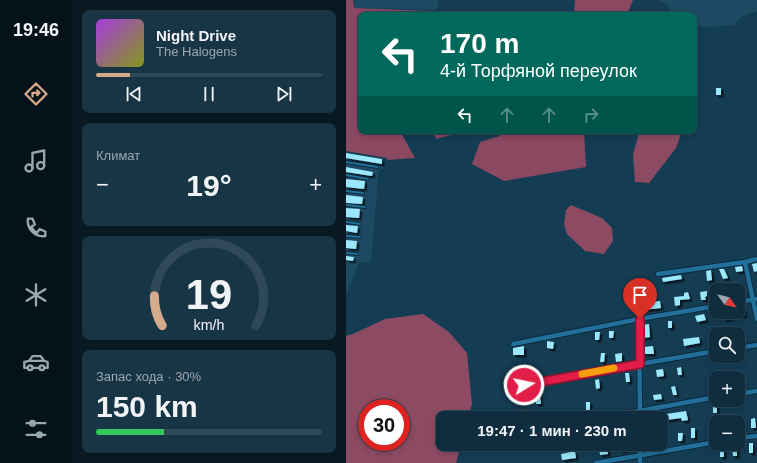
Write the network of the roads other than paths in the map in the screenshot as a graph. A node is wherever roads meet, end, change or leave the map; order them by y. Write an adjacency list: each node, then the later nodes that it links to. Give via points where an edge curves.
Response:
1 (346, 162): 2 (lane)
2 (377, 167)
3 (346, 175): 4 (lane)
4 (368, 179)
5 (346, 191): 6 (lane)
6 (363, 193)
7 (346, 205): 8 (lane)
8 (365, 207)
9 (346, 222): 10 (lane)
10 (360, 224)
11 (346, 236): 12 (lane)
12 (360, 237)
13 (346, 253): 14 (lane)
14 (357, 254)
15 (757, 259): 16 (street)
16 (746, 262): 17 (street); 18 (street)
17 (658, 274)
18 (755, 299): 19 (street); 22 (street)
19 (745, 301)
20 (709, 307): 21 (street)
21 (640, 319): 23 (street); 27 (street)
22 (757, 319)
23 (513, 344)
24 (757, 345): 25 (street)
25 (745, 347)
26 (709, 352): 27 (street)
27 (640, 364): 28 (street); 32 (street)
28 (524, 385)
29 (757, 391): 30 (street)
30 (745, 393)
31 (709, 399): 32 (street)
32 (640, 410): 33 (street)
33 (635, 411)
34 (757, 436): 35 (street)
35 (745, 437)
36 (709, 443): 38 (street)
37 (640, 451): 38 (street)
38 (640, 455): 39 (street); 40 (street)
39 (596, 463)
40 (640, 463)

